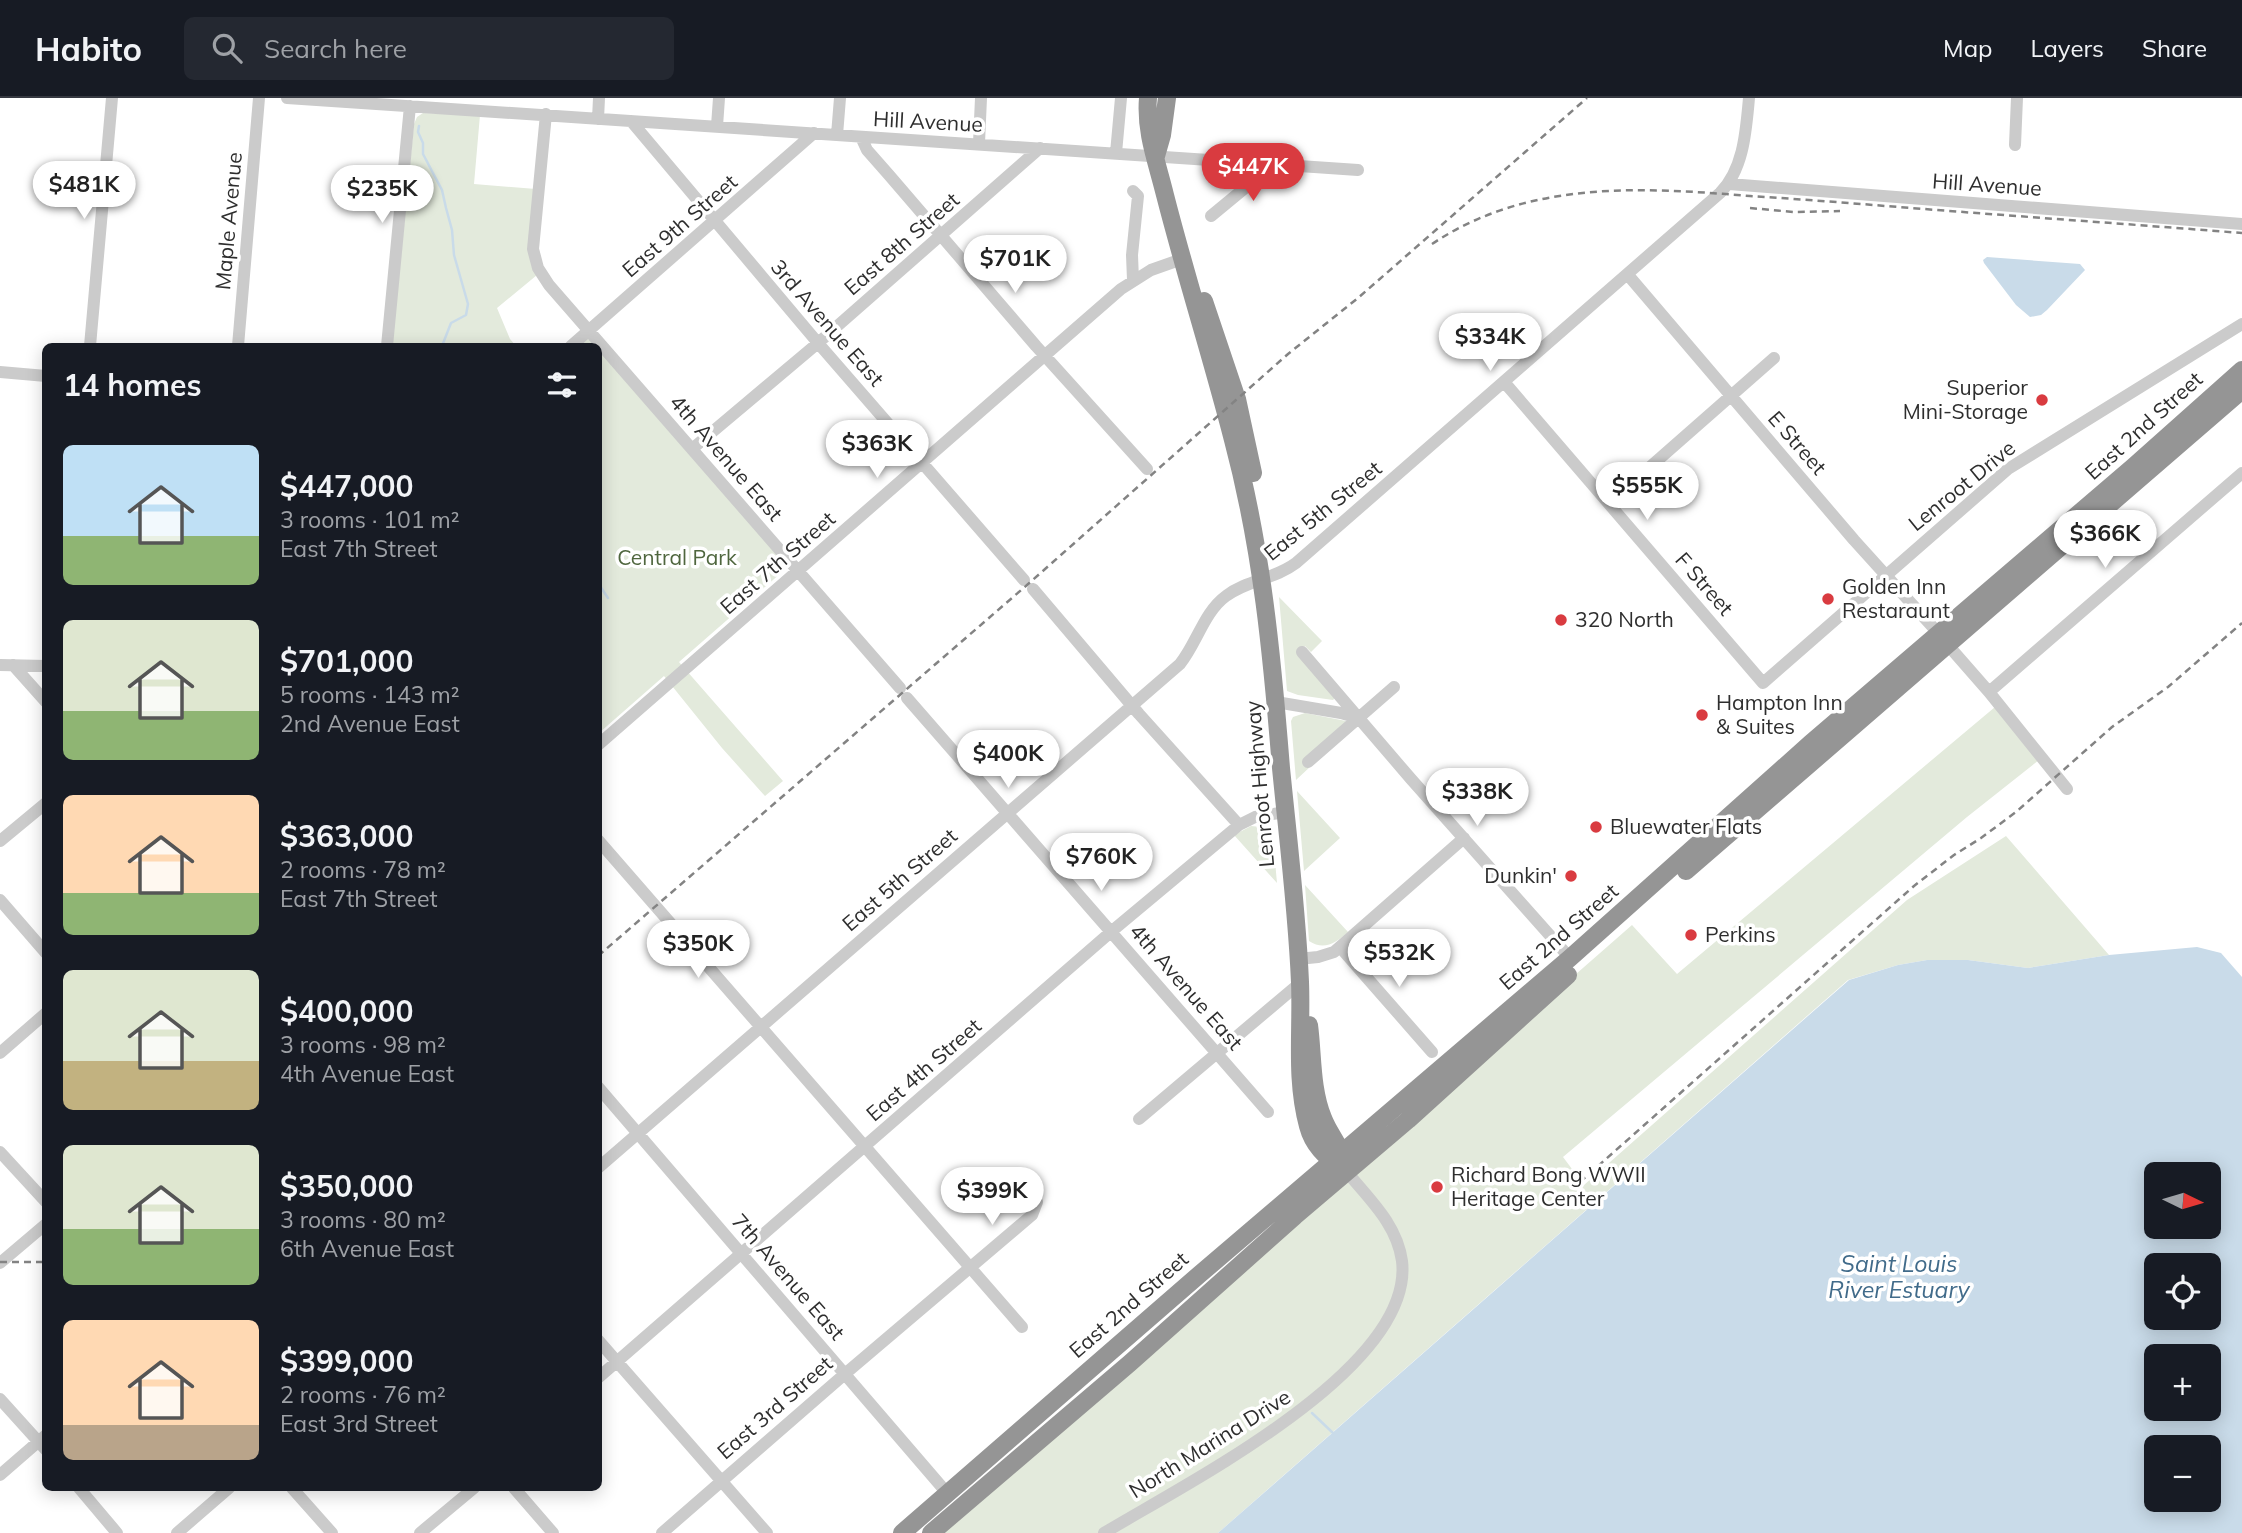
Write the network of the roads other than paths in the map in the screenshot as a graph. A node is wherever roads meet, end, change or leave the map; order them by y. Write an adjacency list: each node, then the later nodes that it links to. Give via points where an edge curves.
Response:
1 (112, 98): 39 (street)
2 (259, 98): 40 (street, Maple Avenue)
3 (286, 98): 13 (street, Hill Avenue)
4 (599, 98): 15 (street)
5 (719, 98): 17 (street)
6 (839, 98): 19 (street)
7 (981, 98): 21 (street)
8 (1121, 98): 24 (street)
9 (1148, 98): 25 (highway, Lenroot Highway, via 1148,135)
10 (1167, 98): 25 (highway)
11 (1749, 98): 28 (street, via 1740,158)
12 (2017, 98): 22 (street)
13 (410, 106): 14 (street, Hill Avenue); 41 (street)
14 (546, 114): 15 (street, Hill Avenue); 38 (street, 4th Avenue East, via 533,249 538,268)
15 (598, 118): 16 (street, Hill Avenue)
16 (631, 121): 17 (street, Hill Avenue); 31 (street, 3rd Avenue East)
17 (717, 126): 18 (street, Hill Avenue)
18 (814, 133): 19 (street, Hill Avenue); 31 (street, East 9th Street)
19 (837, 135): 20 (street, Hill Avenue)
20 (861, 137): 21 (street, Hill Avenue); 33 (street, via 867,150)
21 (979, 144): 23 (street, Hill Avenue)
22 (2015, 145)
23 (1040, 148): 24 (street, Hill Avenue); 33 (street, East 8th Street)
24 (1116, 153): 25 (street, Hill Avenue)
25 (1156, 156): 26 (street, Hill Avenue); 34 (highway, Lenroot Highway)
26 (1274, 164): 27 (street, Hill Avenue); 30 (street)
27 (1358, 170)
28 (1729, 184): 32 (street, Hill Avenue); 35 (street, East 5th Street)
29 (1133, 191): 36 (street, via 1138,196)
30 (1211, 216)
31 (715, 221): 38 (street, East 9th Street); 44 (street, 3rd Avenue East)
32 (2242, 224)
33 (941, 236): 44 (street, East 8th Street); 46 (street)
34 (1182, 259): 36 (street, East 7th Street); 61 (highway, Lenroot Highway, via 1215,329 1237,399 1261,522)
35 (1628, 275): 51 (street, East 5th Street); 53 (street, E Street)
36 (1133, 280): 46 (street, East 7th Street)
37 (2242, 324): 60 (street, Lenroot Drive, via 2008,468)
38 (590, 330): 42 (street, East 9th Street); 43 (street, 4th Avenue East)
39 (90, 343)
40 (238, 343)
41 (387, 343)
42 (575, 343)
43 (601, 343)
44 (818, 343): 54 (street, East 8th Street); 55 (street, 3rd Avenue East)
45 (602, 344): 54 (street, 4th Avenue East)
46 (1045, 357): 55 (street, East 7th Street); 56 (street)
47 (1774, 358): 53 (street)
48 (2242, 370): 52 (highway, East 2nd Street)
49 (0, 372): 50 (street)
50 (42, 376)
51 (1505, 383): 58 (street, F Street); 61 (street, East 5th Street, via 1296,563)
52 (2234, 390): 62 (highway, East 2nd Street)
53 (1731, 396): 58 (street); 60 (street, E Street)
54 (692, 449): 59 (street, 4th Avenue East)
55 (923, 463): 59 (street, East 7th Street); 71 (street, 3rd Avenue East)
56 (1147, 469)
57 (2242, 473): 68 (street)
58 (1609, 503): 66 (street, F Street)
59 (798, 571): 73 (street, East 7th Street); 78 (street, 4th Avenue East)
60 (1886, 575): 62 (street, E Street); 66 (street, Lenroot Drive)
61 (1263, 580): 70 (highway, Lenroot Highway); 71 (street, East 5th Street, via 1223,598 1180,664)
62 (1943, 639): 68 (street, E Street); 88 (highway, East 2nd Street, via 1811,743)
63 (1302, 652): 72 (street)
64 (6, 665): 65 (street); 69 (street)
65 (42, 666)
66 (1763, 683)
67 (1394, 687): 72 (street)
68 (1989, 692): 75 (street, E Street)
69 (42, 698)
70 (1276, 702): 72 (street); 77 (highway, Lenroot Highway)
71 (1132, 705): 78 (street, East 5th Street); 79 (street, 3rd Avenue East)
72 (1359, 718): 74 (street); 80 (street)
73 (602, 742)
74 (1308, 762)
75 (2067, 789)
76 (42, 806): 81 (street)
77 (1285, 812): 79 (street, East 4th Street); 87 (highway, Lenroot Highway)
78 (1008, 813): 84 (street, 4th Avenue East); 91 (street, East 5th Street)
79 (1239, 825): 84 (street, East 4th Street)
80 (1464, 838): 85 (street); 88 (street)
81 (0, 841)
82 (602, 845): 91 (street)
83 (0, 900): 86 (street)
84 (1112, 931): 94 (street, 4th Avenue East); 99 (street, East 4th Street)
85 (1340, 947): 87 (street, via 1325,956); 92 (street)
86 (42, 948)
87 (1298, 959): 89 (highway, Lenroot Highway)
88 (1574, 962): 101 (highway, East 2nd Street, via 1408,1120)
89 (1300, 983): 94 (street); 101 (highway, Lenroot Highway, via 1317,1098)
90 (42, 1016): 93 (street)
91 (761, 1027): 98 (street, East 5th Street); 99 (street)
92 (1432, 1052)
93 (0, 1053)
94 (1217, 1053): 96 (street, 4th Avenue East); 97 (street)
95 (602, 1092): 98 (street, 7th Avenue East)
96 (1268, 1112)
97 (1139, 1119)
98 (638, 1134): 102 (street, East 5th Street); 106 (street, 7th Avenue East)
99 (867, 1146): 106 (street, East 4th Street); 108 (street)
100 (0, 1152): 103 (street)
101 (1341, 1162): 124 (highway, East 2nd Street); 133 (highway, East 2nd Street); 134 (street, North Marina Drive, via 1387,1220 1398,1242 1402,1284 1390,1317 1353,1362 1304,1409 1253,1446)
102 (602, 1165)
103 (42, 1198)
104 (1037, 1202): 108 (street, East 3rd Street, via 1032,1215)
105 (42, 1227): 107 (street)
106 (742, 1254): 111 (street, East 4th Street); 112 (street, 7th Avenue East)
107 (0, 1263)
108 (971, 1267): 109 (street); 112 (street, East 3rd Street)
109 (1022, 1327)
110 (602, 1344): 111 (street)
111 (617, 1361): 113 (street, East 4th Street); 118 (street)
112 (846, 1373): 118 (street, East 3rd Street); 124 (street, 7th Avenue East)
113 (602, 1374)
114 (0, 1399): 115 (street)
115 (42, 1441)
116 (42, 1443): 117 (street)
117 (0, 1475)
118 (722, 1480): 130 (street, East 3rd Street); 131 (street)
119 (82, 1491): 125 (street)
120 (226, 1491): 126 (street)
121 (295, 1491): 127 (street)
122 (470, 1491): 128 (street)
123 (517, 1491): 129 (street)
124 (947, 1493): 132 (highway, East 2nd Street)
125 (117, 1533)
126 (177, 1533)
127 (332, 1533)
128 (420, 1533)
129 (553, 1533)
130 (662, 1533)
131 (767, 1533)
132 (902, 1533)
133 (931, 1533)
134 (1104, 1533)

